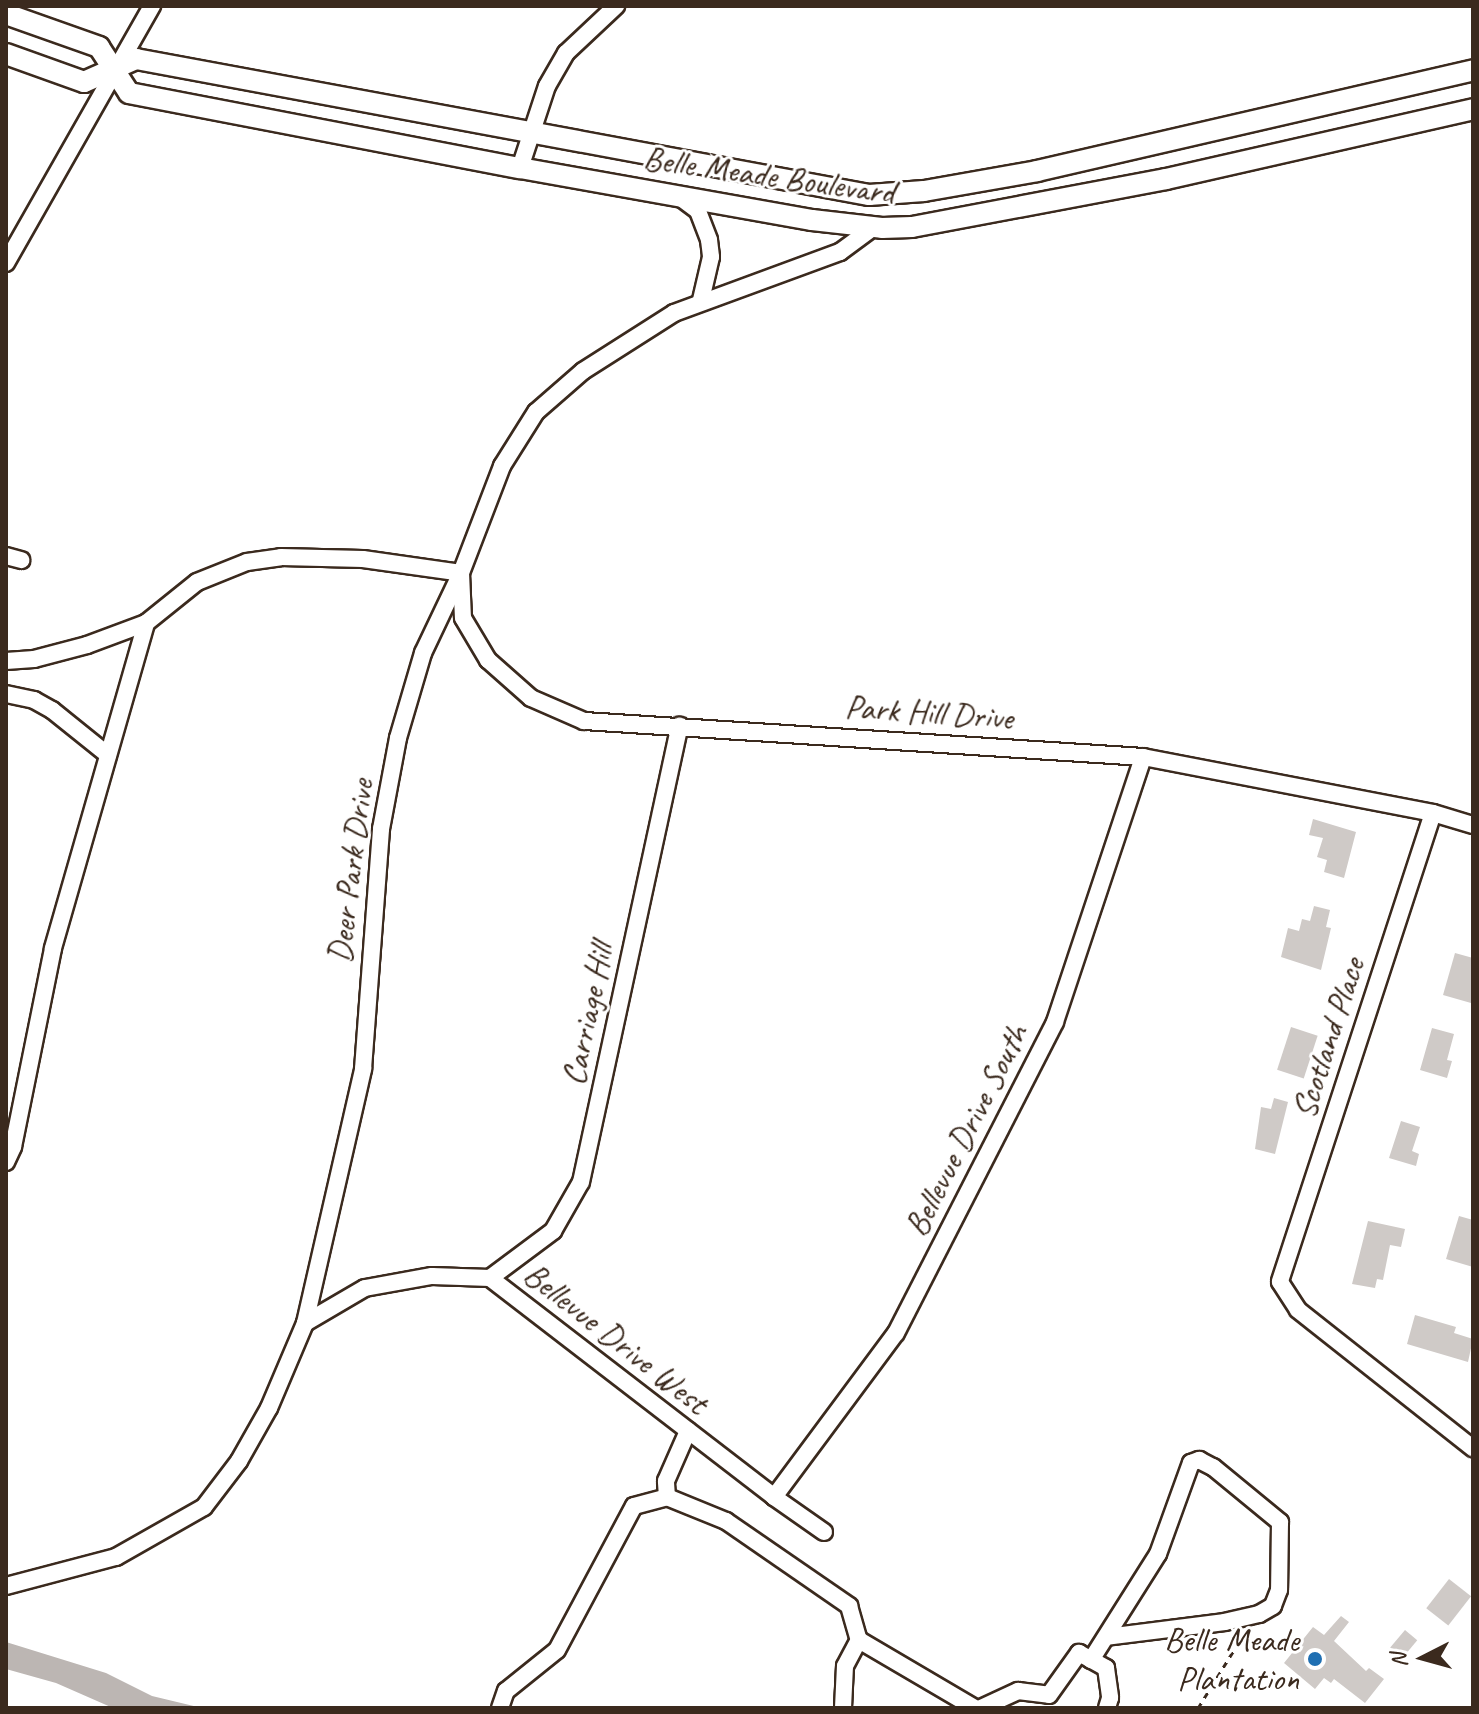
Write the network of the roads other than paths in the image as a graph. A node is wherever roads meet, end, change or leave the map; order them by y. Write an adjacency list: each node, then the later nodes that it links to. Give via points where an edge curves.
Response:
1 (152, 6): 5 (street)
2 (616, 6): 9 (street, via 566,53 547,86)
3 (6, 14): 5 (main road, Belle Meade Boulevard, via 99,47)
4 (6, 54): 5 (main road, Belle Meade Boulevard, via 84,82)
5 (114, 69): 7 (main road, Belle Meade Boulevard, via 136,59); 10 (main road, Belle Meade Boulevard, via 129,93); 16 (street)
6 (1473, 70): 14 (main road, Belle Meade Boulevard, via 1037,171)
7 (358, 101): 9 (main road, Belle Meade Boulevard); 10 (main road)
8 (1473, 109): 15 (main road, Belle Meade Boulevard, via 1099,193 912,227)
9 (531, 133): 11 (main road, Belle Meade Boulevard); 12 (street)
10 (350, 137): 12 (main road, Belle Meade Boulevard)
11 (685, 163): 13 (main road); 14 (main road, Belle Meade Boulevard)
12 (520, 168): 13 (main road, Belle Meade Boulevard)
13 (676, 195): 15 (main road, Belle Meade Boulevard); 17 (street, via 698,211 709,240 711,257)
14 (875, 195): 15 (main road)
15 (874, 227): 17 (street, Deer Park Drive, via 827,257)
16 (6, 263)
17 (701, 300): 18 (street, Deer Park Drive, via 616,348 536,412 502,466)
18 (461, 573): 19 (street, via 363,559 281,557 247,562 197,582); 22 (street, Park Hill Drive, via 463,618 488,660 531,698 584,721); 29 (street, Deer Park Drive, via 423,653 398,738 381,829 363,1069)
19 (146, 623): 20 (street, via 87,645); 23 (street)
20 (6, 661)
21 (6, 694): 23 (street, via 52,710)
22 (680, 726): 24 (street, Park Hill Drive); 28 (street, Carriage Hill, via 581,1182 553,1231)
23 (108, 755): 27 (street, via 53,948)
24 (1143, 757): 25 (street, Park Hill Drive); 33 (street, Bellevue Drive South, via 1055,1022 896,1333)
25 (1433, 813): 26 (street, Park Hill Drive); 31 (street, Scotland Place, via 1280,1282 1298,1310)
26 (1473, 825)
27 (6, 1162)
28 (490, 1278): 29 (street, Bellevue Drive West, via 432,1276 365,1288); 30 (street, Bellevue Drive West)
29 (305, 1323): 35 (street, Deer Park Drive, via 269,1408 239,1461 204,1507 116,1557)
30 (688, 1431): 32 (street, via 666,1481); 33 (street, Bellevue Drive West)
31 (1473, 1448)
32 (667, 1497): 37 (street, via 726,1521 849,1606); 40 (street, via 634,1506 557,1650 506,1691)
33 (774, 1497): 34 (street, Bellevue Drive West)
34 (824, 1532)
35 (6, 1586)
36 (1107, 1637): 36 (street, via 1158,1554 1191,1463 1199,1460 1213,1467 1280,1522 1279,1590 1273,1606 1225,1622); 38 (street)
37 (859, 1640): 41 (street, via 845,1666); 42 (street)
38 (1091, 1660): 39 (street, via 1079,1653); 44 (street, via 1106,1668)
39 (1045, 1701): 43 (street, via 1018,1691)
40 (500, 1708)
41 (843, 1708)
42 (975, 1708)
43 (981, 1708)
44 (1107, 1708)

